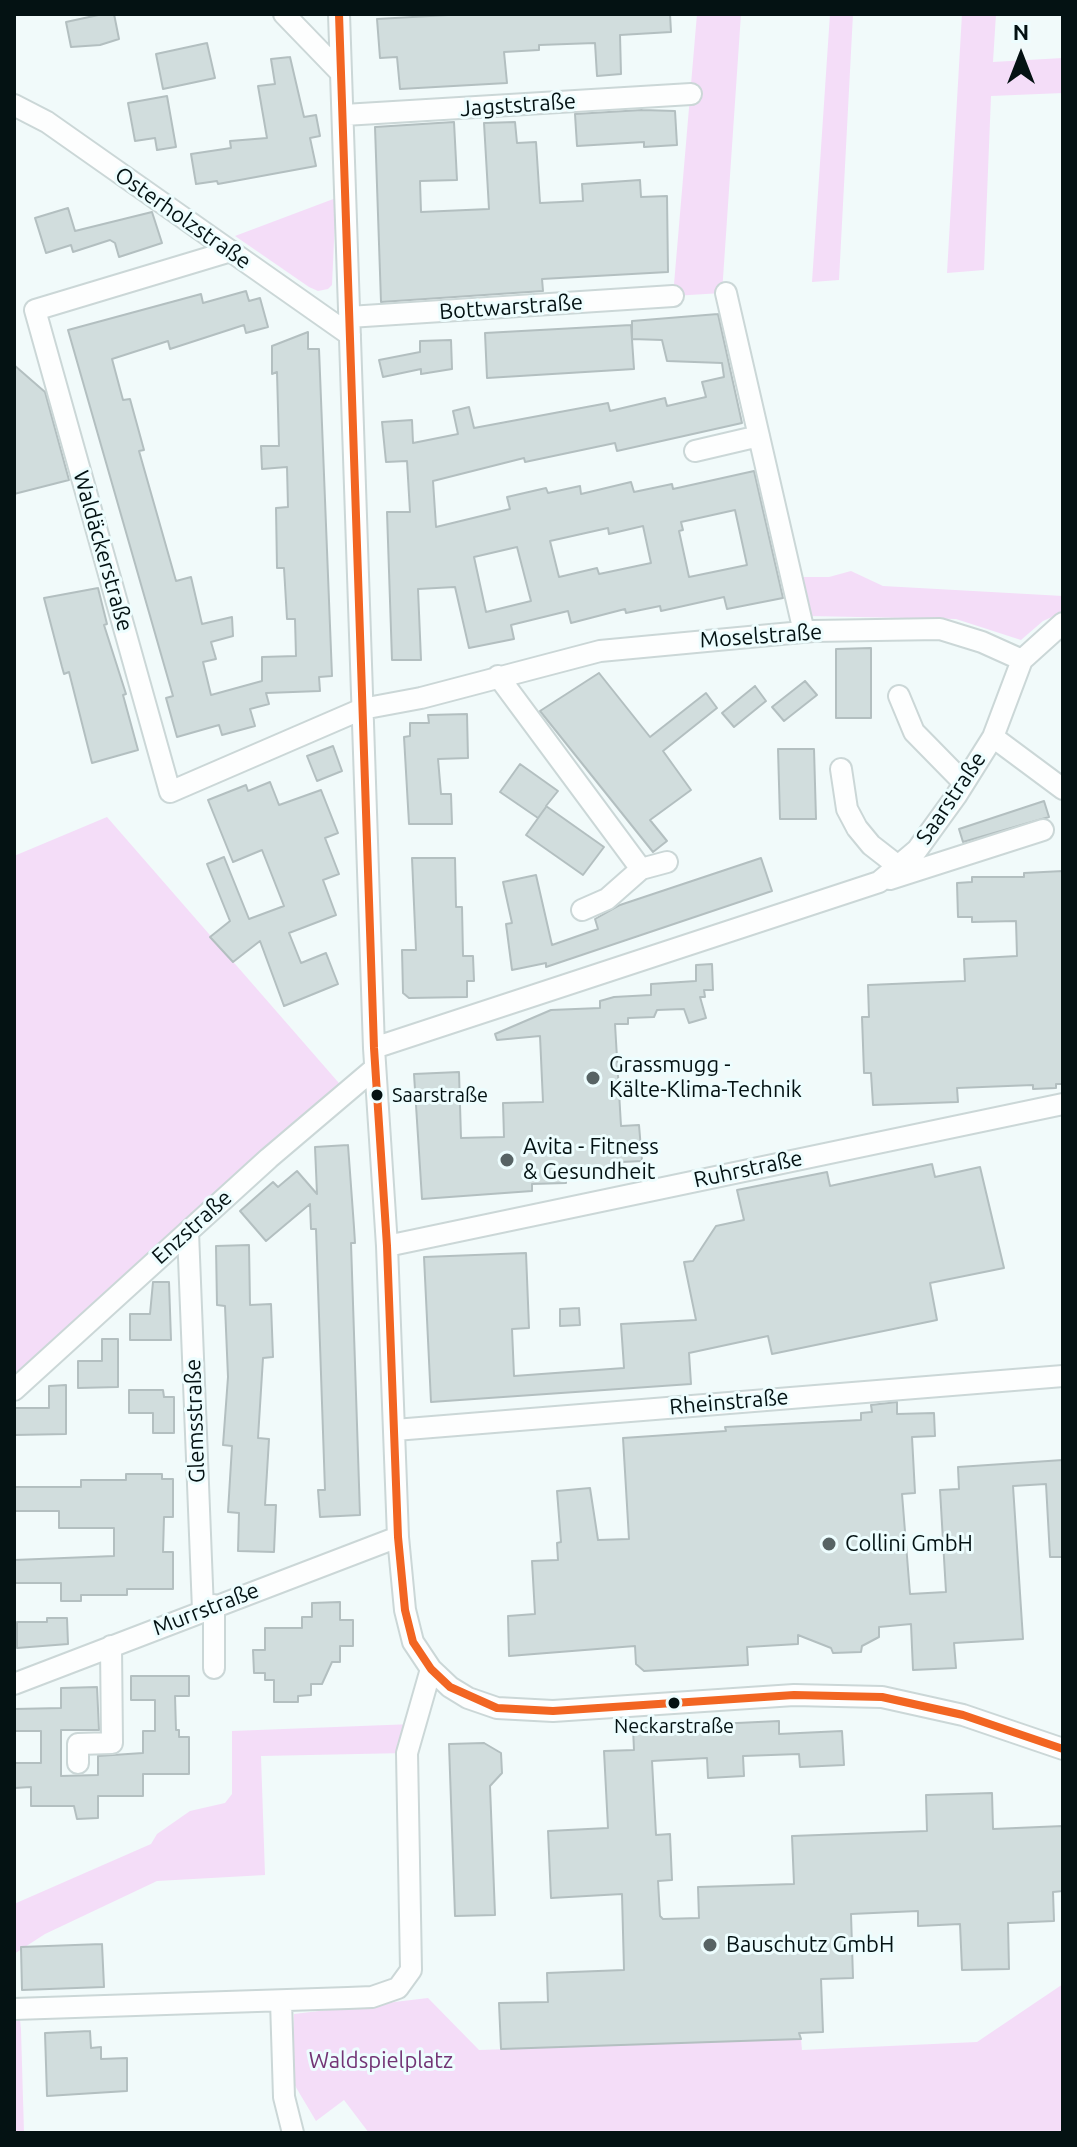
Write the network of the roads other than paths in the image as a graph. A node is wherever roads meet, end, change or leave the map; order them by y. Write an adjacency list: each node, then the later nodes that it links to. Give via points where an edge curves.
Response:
1 (284, 14): 3 (street)
2 (339, 14): 3 (street)
3 (341, 73): 6 (street)
4 (691, 94): 6 (street, Jagststraße)
5 (14, 105): 7 (street, Osterholzstraße, via 47,122)
6 (344, 115): 10 (street)
7 (231, 251): 10 (street, Osterholzstraße); 23 (street, Waldäckerstraße, via 35,310)
8 (726, 293): 11 (street)
9 (673, 296): 10 (street, Bottwarstraße)
10 (349, 326): 18 (street)
11 (759, 436): 12 (street); 14 (street)
12 (695, 451)
13 (1063, 623): 15 (street, Saarstraße)
14 (804, 632): 15 (street, Moselstraße, via 940,629); 16 (street, Moselstraße, via 600,651)
15 (1022, 660): 19 (street, Saarstraße)
16 (498, 676): 18 (street, Moselstraße); 27 (street)
17 (899, 696): 21 (street, via 914,732)
18 (362, 709): 23 (street, Moselstraße); 30 (street)
19 (993, 737): 21 (street, Saarstraße); 22 (street)
20 (841, 769): 26 (street, via 847,809 857,828)
21 (964, 783): 26 (street, Saarstraße, via 917,850)
22 (1063, 789)
23 (170, 792)
24 (1043, 830): 28 (street)
25 (667, 862): 27 (street)
26 (898, 866): 28 (street, Saarstraße)
27 (641, 869): 29 (street, via 607,899)
28 (879, 882): 30 (street, Saarstraße)
29 (582, 910)
30 (375, 1058): 32 (street, Enzstraße); 33 (street)
31 (1063, 1104): 33 (street, Ruhrstraße, via 861,1137)
32 (188, 1232): 35 (street, Enzstraße); 38 (street, Glemsstraße)
33 (387, 1246): 36 (street)
34 (1063, 1376): 36 (street, Rheinstraße)
35 (14, 1390)
36 (395, 1430): 37 (street)
37 (398, 1537): 38 (street, Murrstraße); 41 (street, via 408,1628)
38 (208, 1607): 39 (street, Murrstraße); 40 (street, Glemsstraße)
39 (111, 1646): 42 (street, Murrstraße); 44 (street, via 112,1743 78,1744)
40 (214, 1668)
41 (431, 1669): 43 (street, via 468,1698 515,1711 794,1695 882,1697 963,1715); 45 (street, via 407,1753 411,1970 398,1988 372,1997)
42 (14, 1684)
43 (1063, 1749)
44 (78, 1763)
45 (281, 2001): 46 (street); 47 (street, via 284,2097)
46 (14, 2009)
47 (293, 2133)

